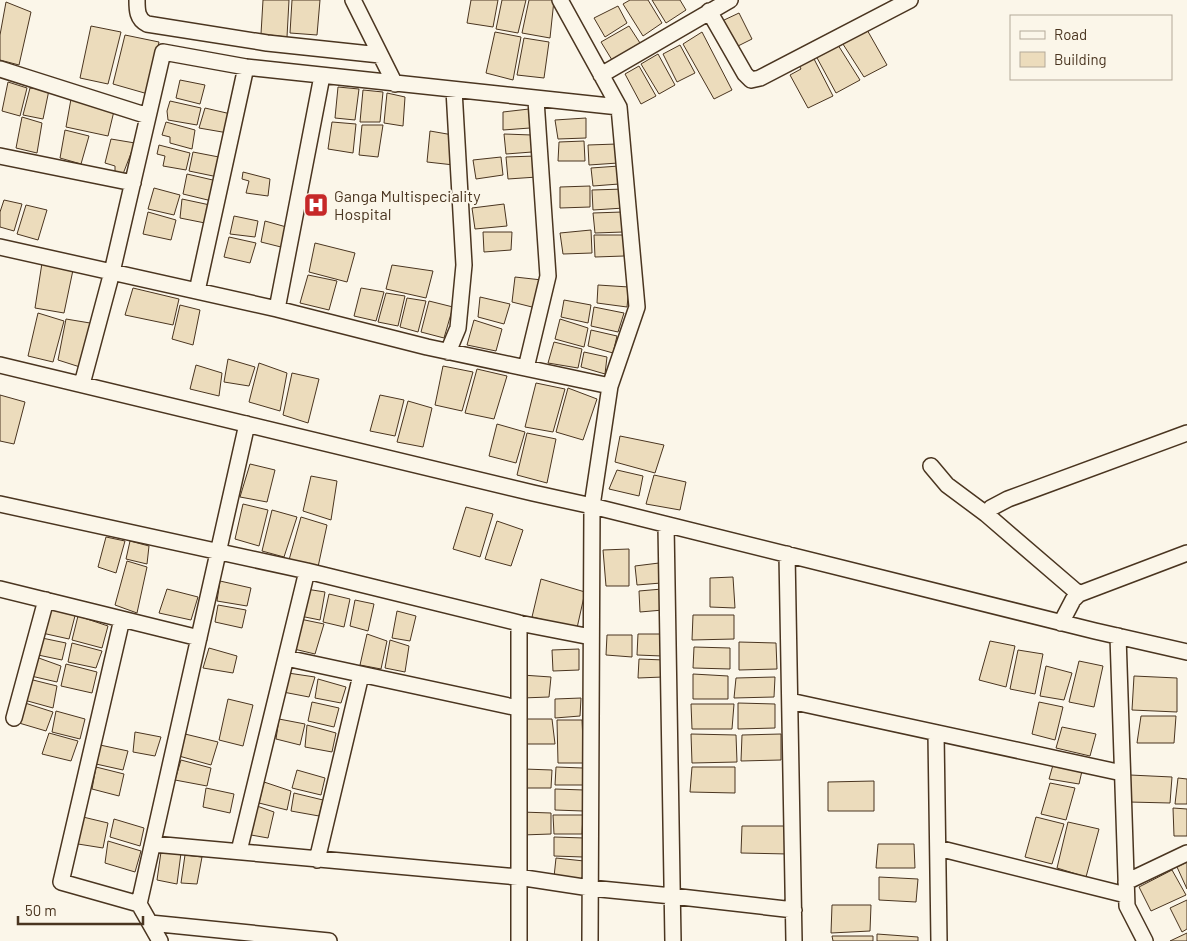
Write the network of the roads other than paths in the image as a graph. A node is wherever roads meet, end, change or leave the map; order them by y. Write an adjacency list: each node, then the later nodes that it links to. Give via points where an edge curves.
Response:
1 (137, 0): 8 (street, via 138,14 147,24 268,43)
2 (354, 0): 8 (street)
3 (560, 0): 12 (street)
4 (730, 0): 7 (street)
5 (910, 0): 6 (street)
6 (884, 6): 7 (street, via 760,78 751,80)
7 (709, 11): 12 (street)
8 (380, 54): 13 (street)
9 (246, 67): 11 (street); 17 (street, via 162,52); 22 (street)
10 (0, 70): 17 (street)
11 (322, 76): 13 (street); 23 (street)
12 (601, 76): 16 (street)
13 (395, 84): 14 (street)
14 (454, 90): 15 (street); 24 (street, via 464,265 458,328)
15 (536, 100): 16 (street); 26 (street, via 548,276)
16 (619, 107): 28 (street, via 637,307)
17 (148, 116): 19 (street)
18 (0, 156): 19 (street)
19 (133, 183): 21 (street)
20 (0, 247): 21 (street)
21 (112, 272): 22 (street); 27 (street)
22 (197, 291): 23 (street)
23 (277, 309): 24 (street)
24 (448, 352): 26 (street)
25 (0, 365): 27 (street)
26 (526, 368): 28 (street)
27 (82, 384): 29 (street)
28 (610, 386): 33 (street)
29 (247, 424): 33 (street); 36 (street)
30 (1187, 433): 34 (street, via 1008,499)
31 (931, 466): 34 (street, via 947,485)
32 (0, 504): 36 (street)
33 (592, 506): 35 (street); 47 (street)
34 (986, 514): 41 (street)
35 (666, 525): 38 (street); 65 (street)
36 (218, 551): 39 (street); 48 (street)
37 (1187, 553): 41 (street)
38 (787, 554): 45 (street); 52 (street)
39 (307, 571): 44 (street); 50 (street)
40 (0, 589): 42 (street)
41 (1079, 594): 45 (street, via 1072,600)
42 (46, 600): 43 (street); 54 (street)
43 (122, 619): 48 (street); 66 (street, via 61,882)
44 (519, 623): 47 (street); 53 (street)
45 (1061, 623): 46 (street)
46 (1118, 636): 49 (street); 56 (street)
47 (591, 637): 63 (street)
48 (199, 638): 57 (street)
49 (1187, 652)
50 (286, 658): 51 (street); 59 (street)
51 (361, 675): 53 (street); 61 (street)
52 (790, 701): 55 (street); 67 (street)
53 (518, 708): 62 (street)
54 (14, 718)
55 (936, 733): 56 (street); 58 (street)
56 (1122, 773): 64 (street)
57 (153, 844): 59 (street); 66 (street)
58 (938, 848): 64 (street); 76 (street)
59 (238, 851): 61 (street)
60 (1187, 853): 64 (street)
61 (317, 860): 62 (street)
62 (518, 877): 63 (street); 72 (street)
63 (590, 888): 65 (street); 73 (street)
64 (1126, 889): 77 (street, via 1127,906)
65 (672, 896): 67 (street); 74 (street)
66 (139, 904): 68 (street)
67 (794, 910): 75 (street)
68 (150, 923): 69 (street); 70 (street)
69 (246, 937): 71 (street)
70 (160, 941)
71 (329, 941)
72 (519, 941)
73 (590, 941)
74 (673, 941)
75 (794, 941)
76 (939, 941)
77 (1145, 941)

